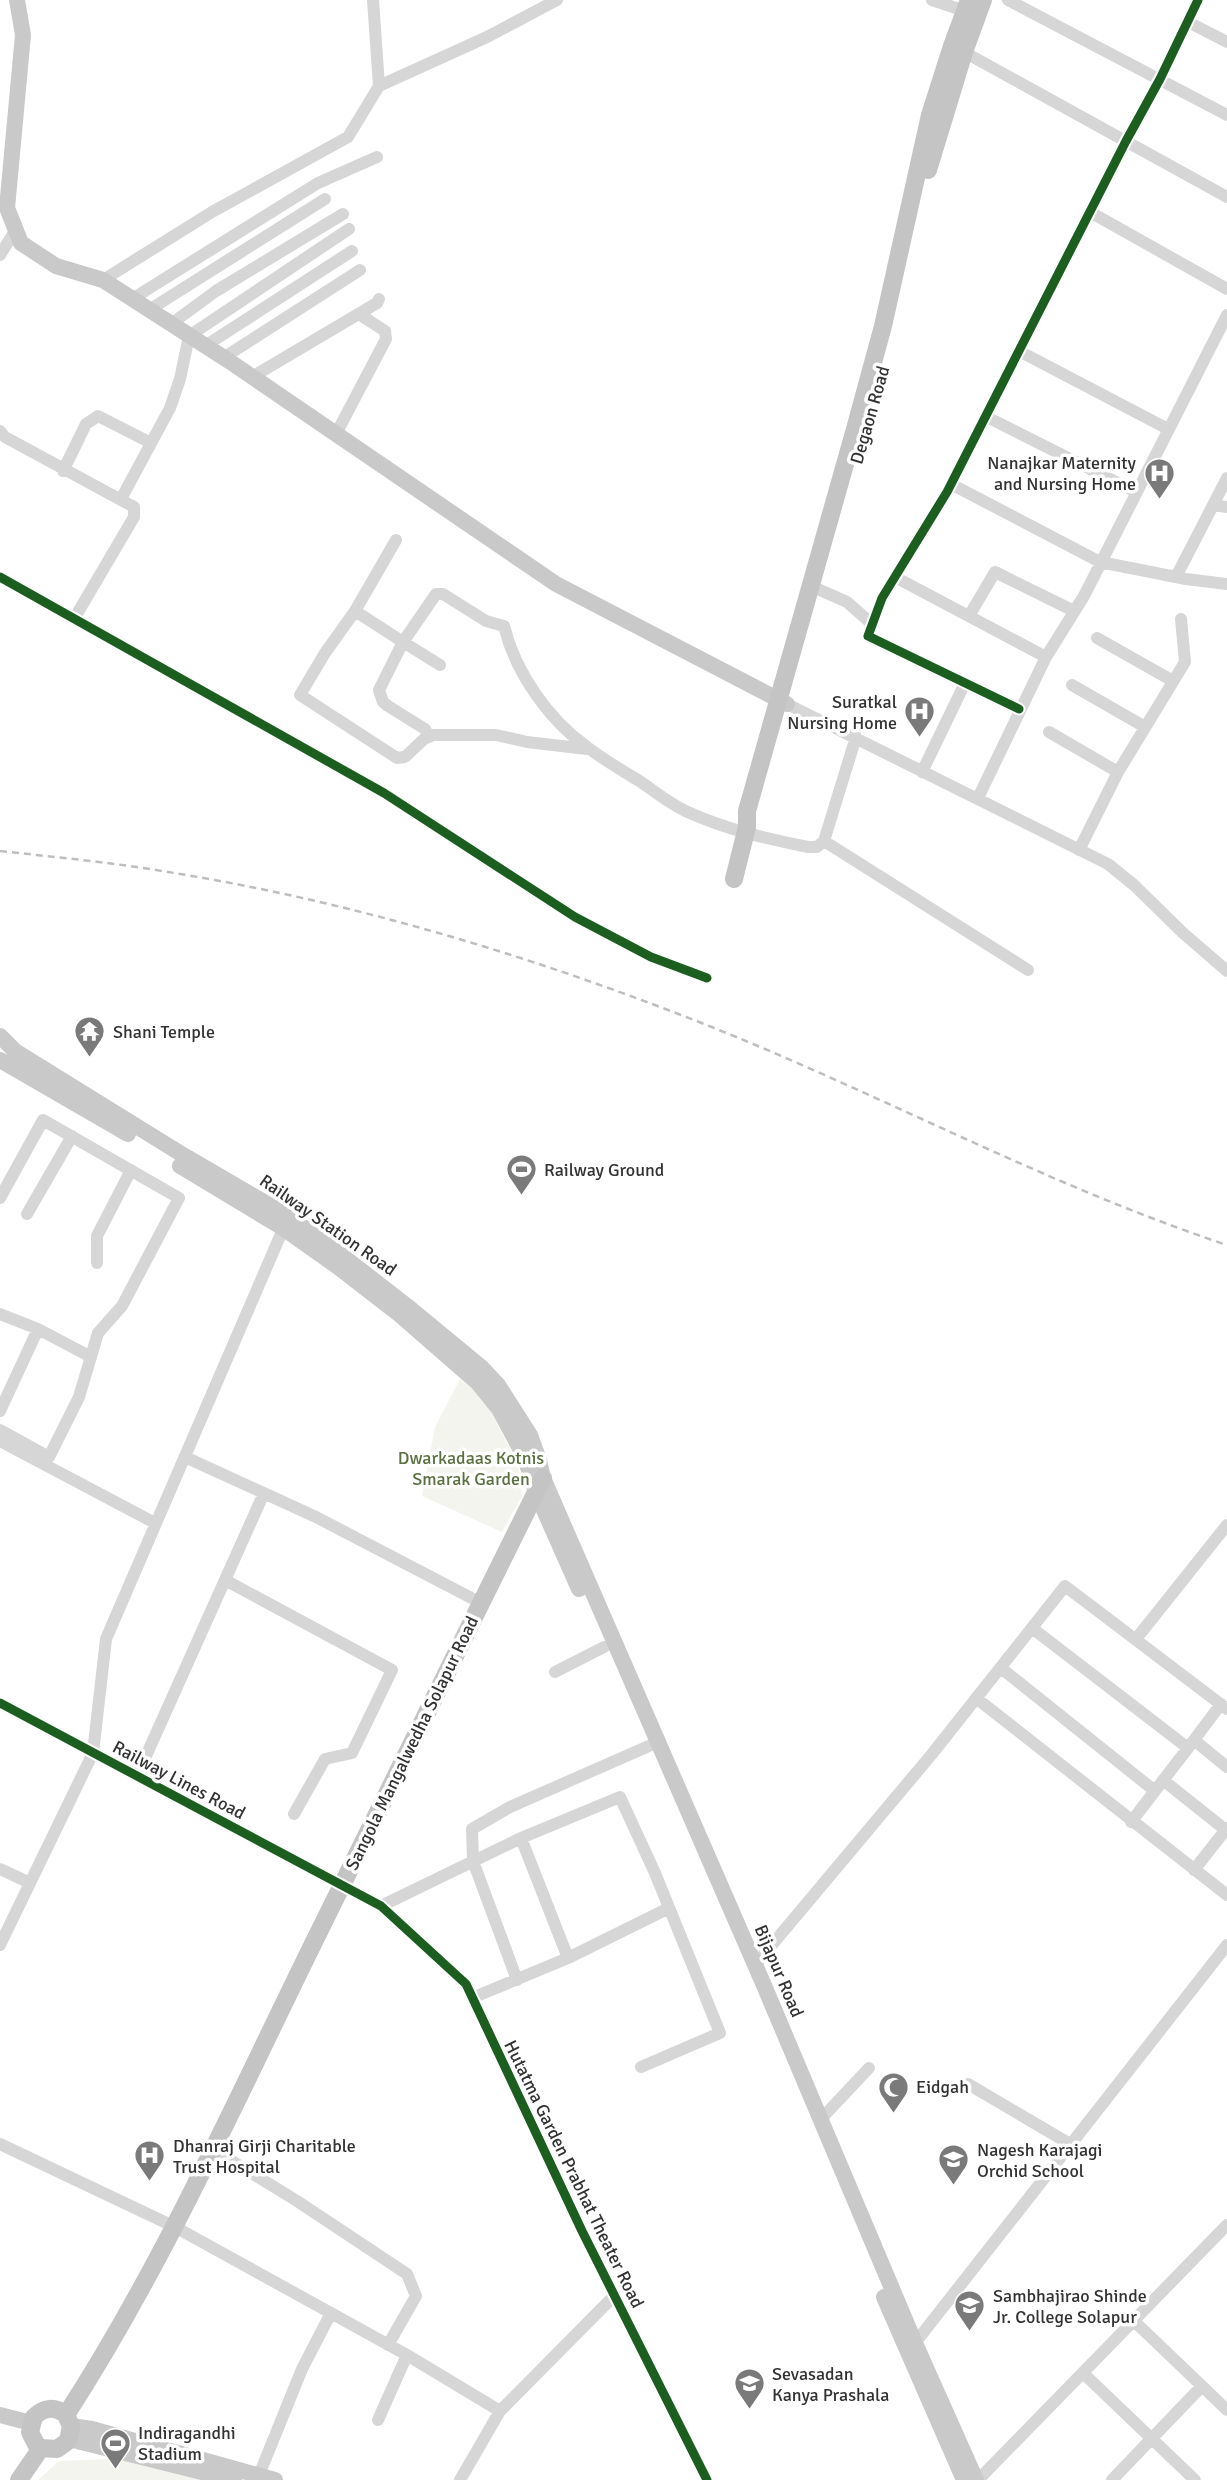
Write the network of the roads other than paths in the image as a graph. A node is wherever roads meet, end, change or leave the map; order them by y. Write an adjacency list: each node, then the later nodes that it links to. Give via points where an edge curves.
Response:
1 (17, 0): 22 (main road, via 23,35 7,208)
2 (373, 0): 13 (street)
3 (557, 0): 13 (street)
4 (932, 0): 8 (street)
5 (983, 0): 11 (highway, Degaon Road)
6 (1008, 0): 12 (street)
7 (1198, 0): 9 (street)
8 (967, 6): 57 (highway, Degaon Road, via 930,115 883,326)
9 (1188, 22): 10 (street); 12 (street)
10 (1227, 42)
11 (964, 52): 15 (street); 57 (highway, Degaon Road, via 929,169 890,342)
12 (1160, 79): 14 (street); 15 (street)
13 (379, 86): 26 (street, via 348,137 212,212)
14 (1227, 114)
15 (1126, 141): 17 (street); 19 (street)
16 (377, 157): 28 (street, via 318,183)
17 (1227, 197)
18 (325, 199): 30 (street)
19 (1090, 212): 27 (street); 36 (street)
20 (343, 214): 33 (street, via 216,291)
21 (349, 229): 34 (street)
22 (15, 231): 24 (street); 26 (main road, via 22,243 56,265)
23 (352, 251): 35 (street)
24 (0, 255)
25 (360, 270): 37 (street)
26 (103, 280): 28 (main road)
27 (1227, 289)
28 (132, 299): 30 (main road)
29 (379, 299): 31 (street)
30 (149, 310): 33 (main road)
31 (359, 313): 38 (street); 42 (street, via 385,331 386,339)
32 (1227, 315): 40 (street)
33 (171, 324): 34 (main road)
34 (189, 336): 35 (main road); 43 (street, via 177,389)
35 (205, 346): 37 (main road)
36 (1019, 351): 39 (street); 40 (street)
37 (223, 358): 38 (main road)
38 (252, 377): 42 (main road)
39 (985, 416): 46 (street); 47 (street)
40 (1168, 429): 47 (street)
41 (0, 431): 44 (street)
42 (336, 434): 71 (main road, via 556,584)
43 (151, 443): 44 (street, via 98,416 86,424); 48 (street)
44 (64, 471): 48 (street)
45 (1227, 478): 49 (street)
46 (951, 484): 52 (street); 54 (street)
47 (1136, 492): 52 (street)
48 (121, 499): 61 (street, via 134,508 134,517)
49 (1213, 505): 50 (street); 55 (street)
50 (1227, 506)
51 (396, 540): 58 (street)
52 (1100, 562): 55 (street); 59 (street)
53 (0, 577): 61 (street)
54 (895, 577): 60 (street); 63 (street)
55 (1176, 577): 56 (street)
56 (1227, 584)
57 (816, 587): 63 (street, via 847,602); 71 (highway, Degaon Road)
58 (355, 611): 65 (street); 75 (street, via 300,695 397,758 405,757)
59 (1074, 611): 60 (street, via 995,572); 66 (street)
60 (970, 616): 66 (street)
61 (74, 619): 87 (street, via 384,793 575,917 651,957)
62 (1181, 619): 68 (street, via 1185,662)
63 (872, 624): 69 (street, via 868,636)
64 (1097, 638): 68 (street)
65 (403, 642): 67 (street); 75 (street, via 383,678 380,696 425,729); 77 (street, via 436,594 504,626 509,648 538,696)
66 (1046, 657): 72 (street)
67 (440, 665)
68 (1173, 681): 73 (street)
69 (965, 683): 72 (street); 78 (street)
70 (1072, 685): 73 (street)
71 (783, 702): 76 (street); 81 (highway, Degaon Road, via 755,815)
72 (1019, 709): 80 (street)
73 (1145, 727): 79 (street)
74 (1049, 732): 79 (street)
75 (429, 737): 77 (street, via 496,735)
76 (856, 737): 78 (street); 82 (street)
77 (589, 749): 81 (street, via 688,813)
78 (922, 772): 80 (street)
79 (1118, 772): 83 (street)
80 (978, 798): 83 (street)
81 (747, 830): 82 (street, via 808,847); 84 (highway, Degaon Road)
82 (824, 841): 85 (street)
83 (1079, 850): 86 (street, via 1108,864 1134,885)
84 (734, 879)
85 (1028, 970)
86 (1227, 971)
87 (707, 978)
88 (0, 1036): 94 (main road, Railway Station Road, via 15,1051)
89 (0, 1060): 94 (main road, Railway Station Road)
90 (72, 1136): 91 (street); 92 (street, via 43,1120); 93 (street)
91 (131, 1170): 95 (street, via 97,1236); 98 (street, via 178,1198 122,1306 98,1333)
92 (0, 1198)
93 (27, 1214)
94 (286, 1222): 102 (street); 103 (main road, Railway Station Road, via 407,1306 490,1377 530,1435 539,1460)
95 (97, 1263)
96 (0, 1314): 97 (street)
97 (38, 1329): 98 (street); 99 (street)
98 (91, 1357): 100 (street, via 79,1397 49,1457)
99 (0, 1411)
100 (0, 1430)
101 (0, 1441): 105 (street)
102 (185, 1457): 104 (street); 105 (street)
103 (539, 1485): 108 (highway, Sangola Mangalwedha Solapur Road); 111 (main road); 117 (main road, Bijapur Road)
104 (264, 1493): 107 (street); 108 (street)
105 (155, 1523): 119 (street, via 106,1639)
106 (1225, 1532): 110 (street)
107 (225, 1580): 121 (street); 124 (street, via 392,1670 352,1754 325,1759)
108 (481, 1603): 132 (highway, Sangola Mangalwedha Solapur Road)
109 (1032, 1628): 110 (street, via 1065,1587); 112 (street); 118 (street)
110 (1136, 1639): 116 (street)
111 (604, 1647): 113 (street); 117 (main road)
112 (1001, 1668): 114 (street); 123 (street)
113 (555, 1672)
114 (976, 1699): 125 (street); 139 (street)
115 (0, 1703): 119 (street, Railway Lines Road)
116 (1224, 1707): 118 (street)
117 (653, 1744): 128 (street, via 510,1807 472,1829); 139 (main road, Bijapur Road); 155 (main road)
118 (1191, 1744): 120 (street); 122 (street)
119 (93, 1753): 121 (street, Railway Lines Road); 131 (street)
120 (1227, 1767)
121 (137, 1776): 132 (street, Railway Lines Road)
122 (1163, 1780): 123 (street); 126 (street)
123 (1155, 1791): 125 (street)
124 (294, 1814)
125 (1131, 1822): 130 (street)
126 (1226, 1830): 130 (street)
127 (521, 1838): 128 (street); 135 (street, via 620,1797); 138 (street)
128 (473, 1861): 134 (street); 140 (street)
129 (0, 1869): 131 (street)
130 (1194, 1870): 133 (street)
131 (30, 1883): 136 (street)
132 (342, 1885): 134 (street, Railway Lines Road); 148 (highway, Sangola Mangalwedha Solapur Road)
133 (1227, 1895)
134 (381, 1906): 141 (street, Hutatma Garden Prabhat Theater Road, via 466,1984)
135 (669, 1908): 138 (street); 142 (street, via 720,2033)
136 (0, 1945)
137 (1227, 1945): 147 (street)
138 (568, 1958): 140 (street)
139 (755, 1965): 145 (main road, Bijapur Road)
140 (517, 1980): 141 (street)
141 (472, 1998): 151 (street, Hutatma Garden Prabhat Theater Road)
142 (641, 2067)
143 (869, 2068): 145 (street)
144 (968, 2084): 147 (street)
145 (821, 2119): 155 (main road, Bijapur Road)
146 (0, 2144): 149 (street)
147 (1070, 2144): 155 (street)
148 (214, 2150): 149 (highway, Sangola Mangalwedha Solapur Road); 154 (street, via 407,2274 416,2296)
149 (174, 2227): 152 (street); 164 (highway, Sangola Mangalwedha Solapur Road)
150 (1226, 2228): 153 (street)
151 (614, 2295): 160 (street); 173 (street, Hutatma Garden Prabhat Theater Road)
152 (331, 2314): 154 (street); 167 (street, via 302,2368)
153 (1134, 2321): 157 (street); 158 (street)
154 (388, 2345): 156 (street)
155 (910, 2345): 174 (main road); 175 (main road, Bijapur Road)
156 (407, 2355): 160 (street); 162 (street)
157 (1083, 2372): 165 (street); 175 (street)
158 (1202, 2386): 159 (street); 165 (street)
159 (1227, 2410)
160 (500, 2412): 172 (street)
161 (0, 2415): 163 (main road)
162 (378, 2420)
163 (31, 2423): 164 (highway, via 48,2409 60,2410); 166 (highway, via 32,2438)
164 (68, 2427): 166 (highway, via 57,2449); 167 (main road, via 92,2429); 170 (main road)
165 (1152, 2439): 176 (street); 177 (street)
166 (44, 2449): 168 (highway); 169 (highway)
167 (258, 2477): 171 (main road)
168 (19, 2480)
169 (30, 2480)
170 (234, 2480)
171 (275, 2480)
172 (460, 2480)
173 (707, 2480)
174 (964, 2480)
175 (977, 2480)
176 (1112, 2480)
177 (1195, 2480)

